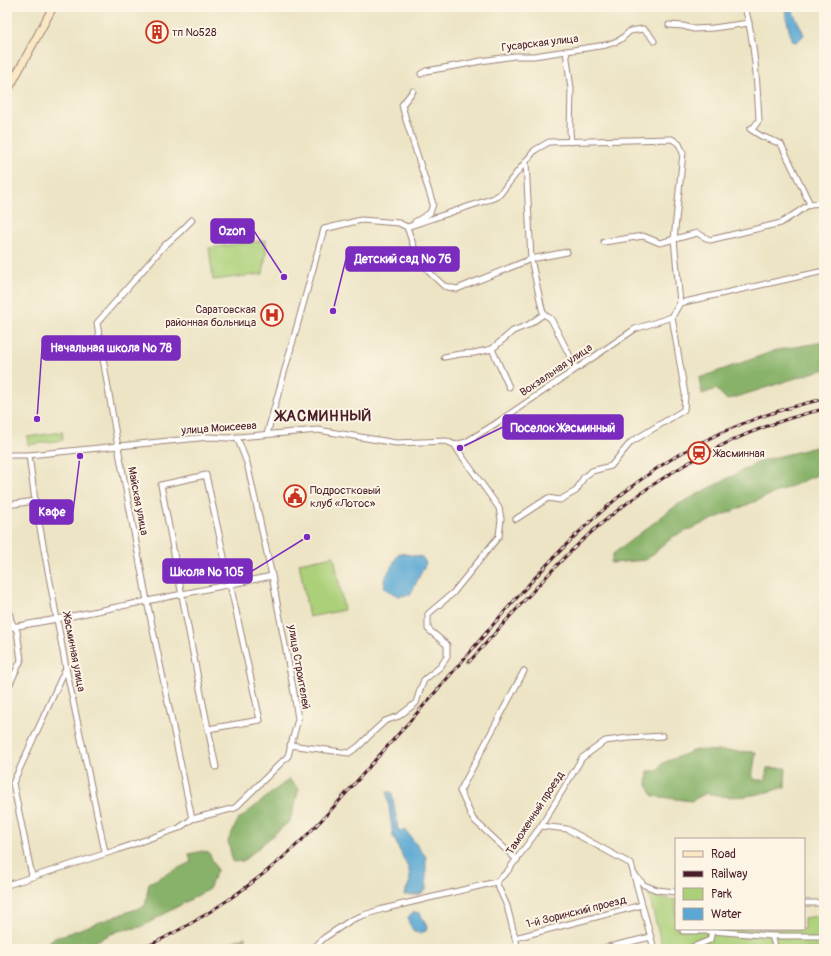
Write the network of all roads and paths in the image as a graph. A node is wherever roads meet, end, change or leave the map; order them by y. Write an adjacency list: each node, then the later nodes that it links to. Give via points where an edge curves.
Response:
1 (53, 7): 9 (main road)
2 (745, 7): 3 (street)
3 (749, 23): 4 (street, via 694,30); 12 (street, via 756,70 759,120 750,129 781,144)
4 (669, 25)
5 (654, 41): 6 (street, Гусарская улица, via 643,29 630,31 620,40 606,45)
6 (566, 51): 7 (street, Гусарская улица, via 480,61 426,70); 10 (street, via 571,89)
7 (421, 74)
8 (413, 91): 15 (street, via 402,104 433,204 430,213)
9 (7, 92)
10 (571, 142): 11 (street, via 549,142 535,150); 16 (street, via 672,139 679,144 683,153)
11 (526, 162): 15 (street, via 494,198); 19 (street)
12 (810, 204): 13 (street); 16 (street, via 781,223 710,240 697,233)
13 (824, 204)
14 (192, 220): 31 (street, Майская улица, via 164,246 98,323)
15 (407, 227): 19 (street, via 415,250 431,274 444,286 457,289); 28 (street, via 399,223 361,220 324,229)
16 (674, 239): 17 (street, via 660,243 643,236); 21 (street)
17 (604, 242)
18 (567, 252): 19 (street)
19 (531, 259): 22 (street)
20 (824, 271): 21 (street)
21 (680, 303): 23 (street)
22 (544, 314): 24 (street, via 513,331); 26 (street, via 551,319)
23 (672, 318): 26 (street, Вокзальная улица, via 635,329); 36 (street, via 685,394 684,410 631,442 611,466 592,471 584,477 576,491 560,500 548,498)
24 (492, 349): 25 (street); 27 (street)
25 (444, 357)
26 (576, 368): 30 (street, Вокзальная улица, via 495,424 466,442)
27 (509, 387)
28 (266, 434): 29 (street, улица Моисеева); 30 (street, улица Моисеева, via 318,430 396,443 446,441)
29 (237, 437): 31 (street, улица Моисеева, via 209,437); 37 (street, улица Строителей, via 247,463)
30 (455, 445): 50 (street, via 499,508 501,519 499,536 453,593 428,614 428,629 447,645 447,657 440,667 424,680 416,703 399,716 385,721 348,753)
31 (118, 447): 33 (street, улица Моисеева); 41 (street, Майская улица)
32 (7, 455): 33 (street, улица Моисеева)
33 (29, 455): 34 (street, Жасминная улица)
34 (35, 501): 35 (street); 42 (street, Жасминная улица)
35 (7, 505)
36 (516, 519)
37 (272, 576): 38 (street); 50 (street, улица Строителей, via 298,719)
38 (230, 584): 39 (street); 39 (street, via 206,475 161,485); 48 (street, via 260,720)
39 (181, 594): 41 (street); 48 (street)
40 (7, 600): 43 (street, via 11,621)
41 (147, 601): 42 (street); 53 (street, Майская улица)
42 (57, 619): 43 (street); 45 (street, Жасминная улица)
43 (15, 626): 44 (street); 47 (street, via 21,660)
44 (7, 628)
45 (66, 668): 52 (street); 55 (street, Жасминная улица)
46 (524, 671): 56 (street, via 460,791 473,819)
47 (7, 690)
48 (208, 729): 51 (street)
49 (663, 736): 54 (street, Таможенный проезд, via 605,741 582,758)
50 (290, 745): 53 (street, улица Строителей, via 288,756 235,808)
51 (216, 767)
52 (10, 784): 58 (street)
53 (192, 819): 55 (street, улица Строителей, via 179,828)
54 (541, 826): 56 (street, Таможенный проезд); 57 (street, via 566,829 631,864)
55 (105, 852): 58 (street, улица Строителей)
56 (517, 860): 59 (street, Таможенный проезд)
57 (633, 873): 61 (street, via 644,886); 64 (street)
58 (32, 876): 60 (street, улица Строителей)
59 (496, 882): 70 (street, via 507,906); 71 (street, via 364,915 351,920 324,938)
60 (7, 885)
61 (675, 892)
62 (805, 903): 63 (street)
63 (824, 903)
64 (642, 905): 69 (street); 70 (street, 1-й Зоринский проезд)
65 (684, 931): 66 (street)
66 (712, 931): 67 (street); 75 (street, via 710,940)
67 (772, 936): 68 (street); 76 (street)
68 (824, 936)
69 (651, 937): 73 (street); 74 (street)
70 (515, 938): 72 (street)
71 (313, 949)
72 (518, 949)
73 (600, 949)
74 (654, 949)
75 (688, 949)
76 (776, 949)

